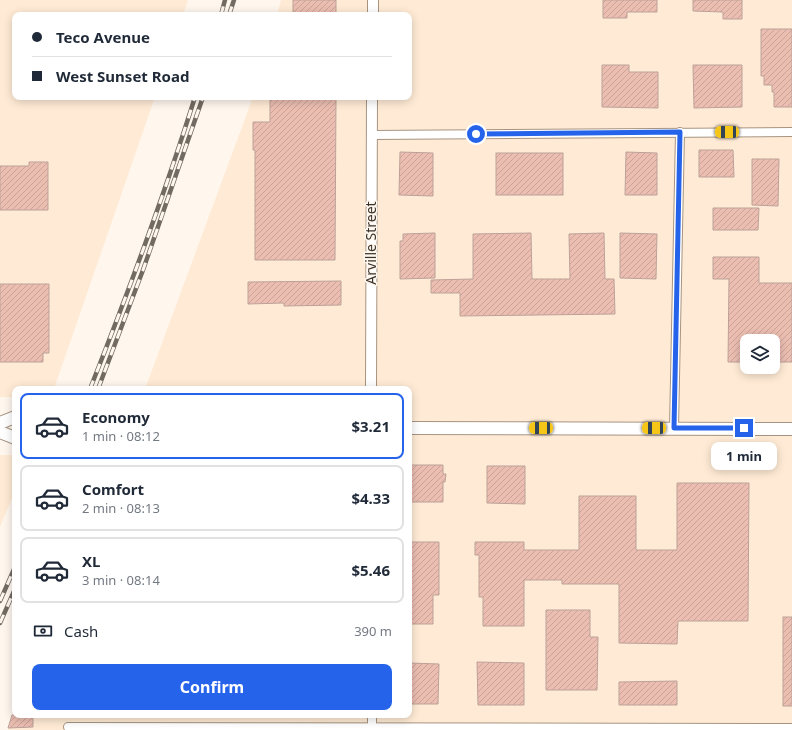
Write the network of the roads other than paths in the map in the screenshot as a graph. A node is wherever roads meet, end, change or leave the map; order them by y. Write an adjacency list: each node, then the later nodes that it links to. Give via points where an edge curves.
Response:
1 (373, 0): 2 (street)
2 (373, 12)
3 (372, 100): 6 (street, Arville Street)
4 (680, 132): 5 (street); 6 (street); 11 (street)
5 (792, 132)
6 (371, 135): 7 (street, Arville Street)
7 (370, 386)
8 (12, 418): 9 (main road)
9 (0, 423)
10 (412, 428): 11 (main road)
11 (674, 428): 12 (main road)
12 (792, 429)
13 (0, 432): 14 (main road)
14 (12, 437)
15 (372, 718): 17 (street)
16 (68, 727): 17 (street)
17 (372, 727): 18 (street)
18 (792, 728)

